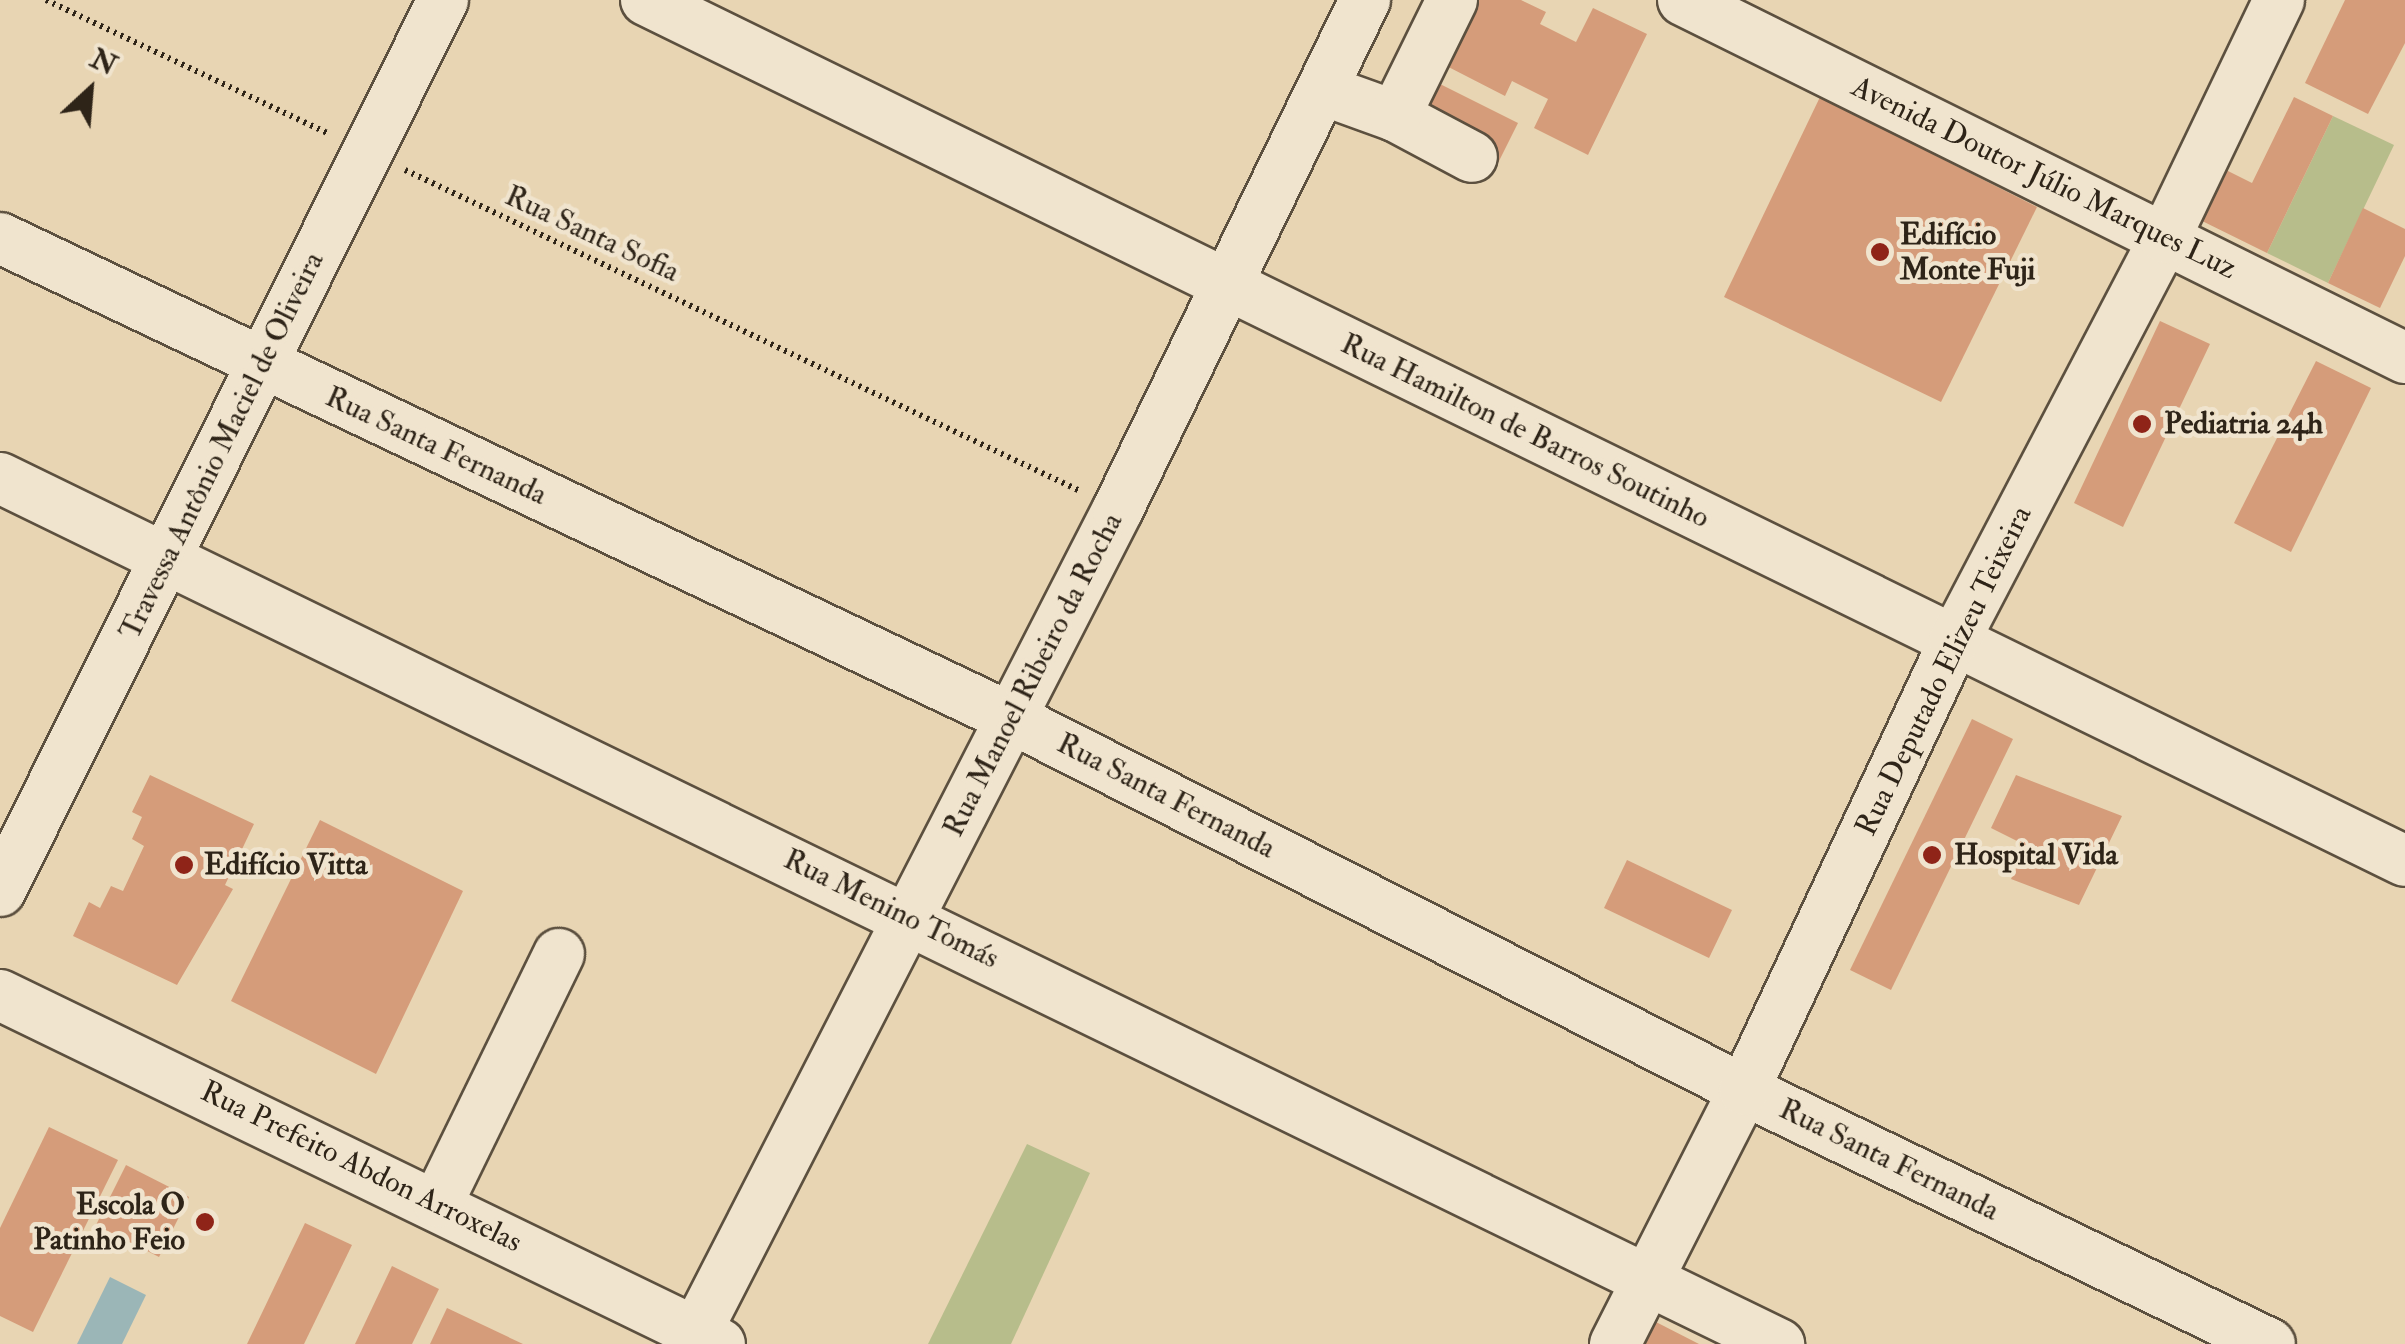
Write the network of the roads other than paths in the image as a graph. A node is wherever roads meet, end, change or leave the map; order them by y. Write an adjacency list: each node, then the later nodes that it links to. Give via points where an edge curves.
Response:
1 (443, 0): 14 (street, Travessa Antônio Maciel de Oliveira)
2 (646, 0): 12 (street, Rua Hamilton de Barros Soutinho)
3 (1366, 0): 7 (street, Rua Manoel Ribeiro da Rocha)
4 (1682, 0): 11 (street, Avenida Doutor Júlio Marques Luz)
5 (2279, 0): 11 (street, Rua Deputado Elizeu Teixeira)
6 (1440, 5): 8 (street)
7 (1322, 90): 8 (street); 12 (street, Rua Manoel Ribeiro da Rocha)
8 (1396, 116): 9 (street)
9 (1472, 158)
10 (0, 238): 14 (street, Rua Santa Fernanda)
11 (2165, 238): 13 (street, Avenida Doutor Júlio Marques Luz); 17 (street, Rua Deputado Elizeu Teixeira)
12 (1230, 286): 17 (street, Rua Hamilton de Barros Soutinho); 18 (street, Rua Manoel Ribeiro da Rocha)
13 (2405, 358)
14 (263, 364): 16 (street, Travessa Antônio Maciel de Oliveira); 18 (street, Rua Santa Fernanda)
15 (0, 478): 16 (street, Rua Menino Tomás)
16 (167, 558): 20 (street, Travessa Antônio Maciel de Oliveira); 21 (street, Rua Menino Tomás)
17 (1954, 641): 19 (street, Rua Hamilton de Barros Soutinho); 24 (street, Rua Deputado Elizeu Teixeira)
18 (1011, 718): 21 (street, Rua Manoel Ribeiro da Rocha); 24 (street, Rua Santa Fernanda)
19 (2405, 862)
20 (0, 892)
21 (910, 918): 26 (street, Rua Menino Tomás); 27 (street, Rua Manoel Ribeiro da Rocha)
22 (560, 954): 25 (street)
23 (0, 995): 25 (street, Rua Prefeito Abdon Arroxelas)
24 (1744, 1090): 26 (street, Rua Deputado Elizeu Teixeira); 30 (street, Rua Santa Fernanda)
25 (438, 1202): 27 (street, Rua Prefeito Abdon Arroxelas)
26 (1647, 1280): 28 (street, Rua Deputado Elizeu Teixeira); 29 (street, Rua Menino Tomás)
27 (702, 1340)
28 (1616, 1344)
29 (1779, 1344)
30 (2270, 1344)

